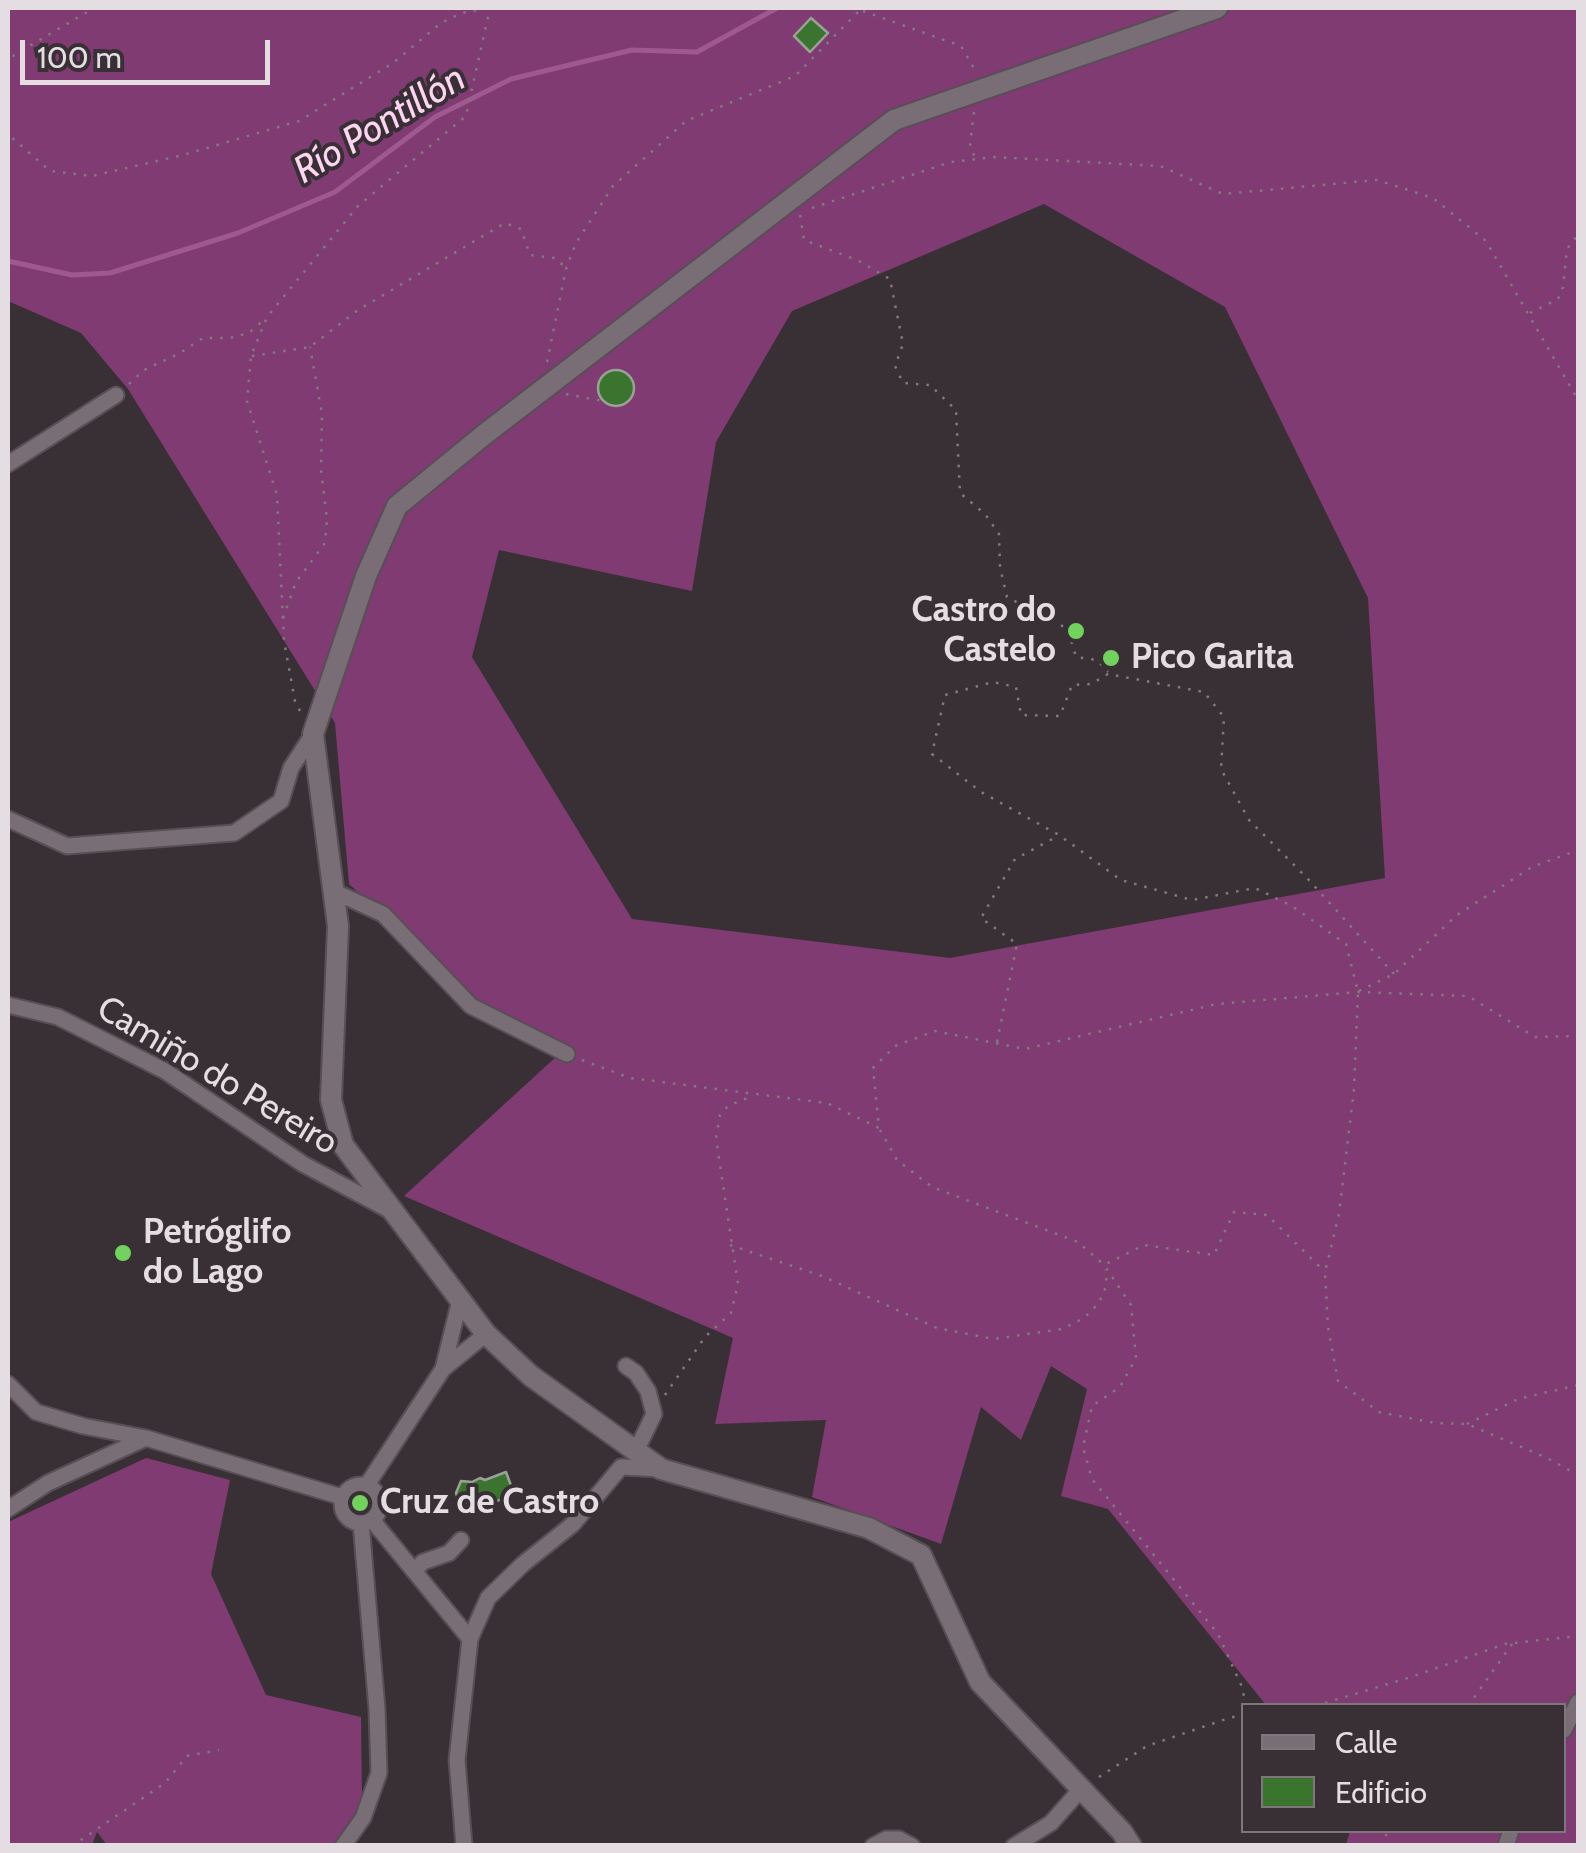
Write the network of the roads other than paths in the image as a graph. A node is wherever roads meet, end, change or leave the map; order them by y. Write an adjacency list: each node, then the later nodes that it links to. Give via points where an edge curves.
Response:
1 (1217, 8): 4 (street, via 894,120 397,506)
2 (116, 395): 3 (street)
3 (8, 464)
4 (313, 734): 5 (street, via 291,768 281,801 234,832 66,846); 6 (street)
5 (8, 820)
6 (333, 892): 8 (street, via 382,914 471,1006); 9 (street, via 338,926 331,1100 344,1145)
7 (8, 1005): 9 (street, Camiño do Pereiro, via 58,1016 166,1072 302,1164)
8 (567, 1054)
9 (392, 1211): 10 (street)
10 (460, 1300): 11 (street); 13 (street)
11 (486, 1334): 13 (street); 16 (street, via 531,1376)
12 (626, 1366): 16 (street, via 648,1391 654,1414)
13 (443, 1369): 18 (street)
14 (8, 1384): 15 (street, via 36,1412)
15 (146, 1438): 19 (street); 20 (street, via 48,1483)
16 (636, 1451): 17 (street)
17 (660, 1468): 24 (street, via 621,1467 573,1524 488,1598); 27 (street, via 869,1528 921,1555 980,1682)
18 (367, 1485): 19 (street, via 355,1485); 21 (street, via 380,1504)
19 (342, 1497): 21 (street, via 345,1515)
20 (8, 1510)
21 (366, 1521): 23 (street); 28 (street, via 378,1773 363,1818)
22 (461, 1540): 23 (street)
23 (414, 1571): 24 (street)
24 (470, 1639): 29 (street, via 457,1760)
25 (1578, 1702): 26 (street)
26 (1566, 1726)
27 (1082, 1788): 32 (street, via 1051,1823); 33 (street)
28 (343, 1846)
29 (464, 1846)
30 (873, 1846): 31 (street, via 886,1839)
31 (912, 1846)
32 (1014, 1846)
33 (1131, 1846)

